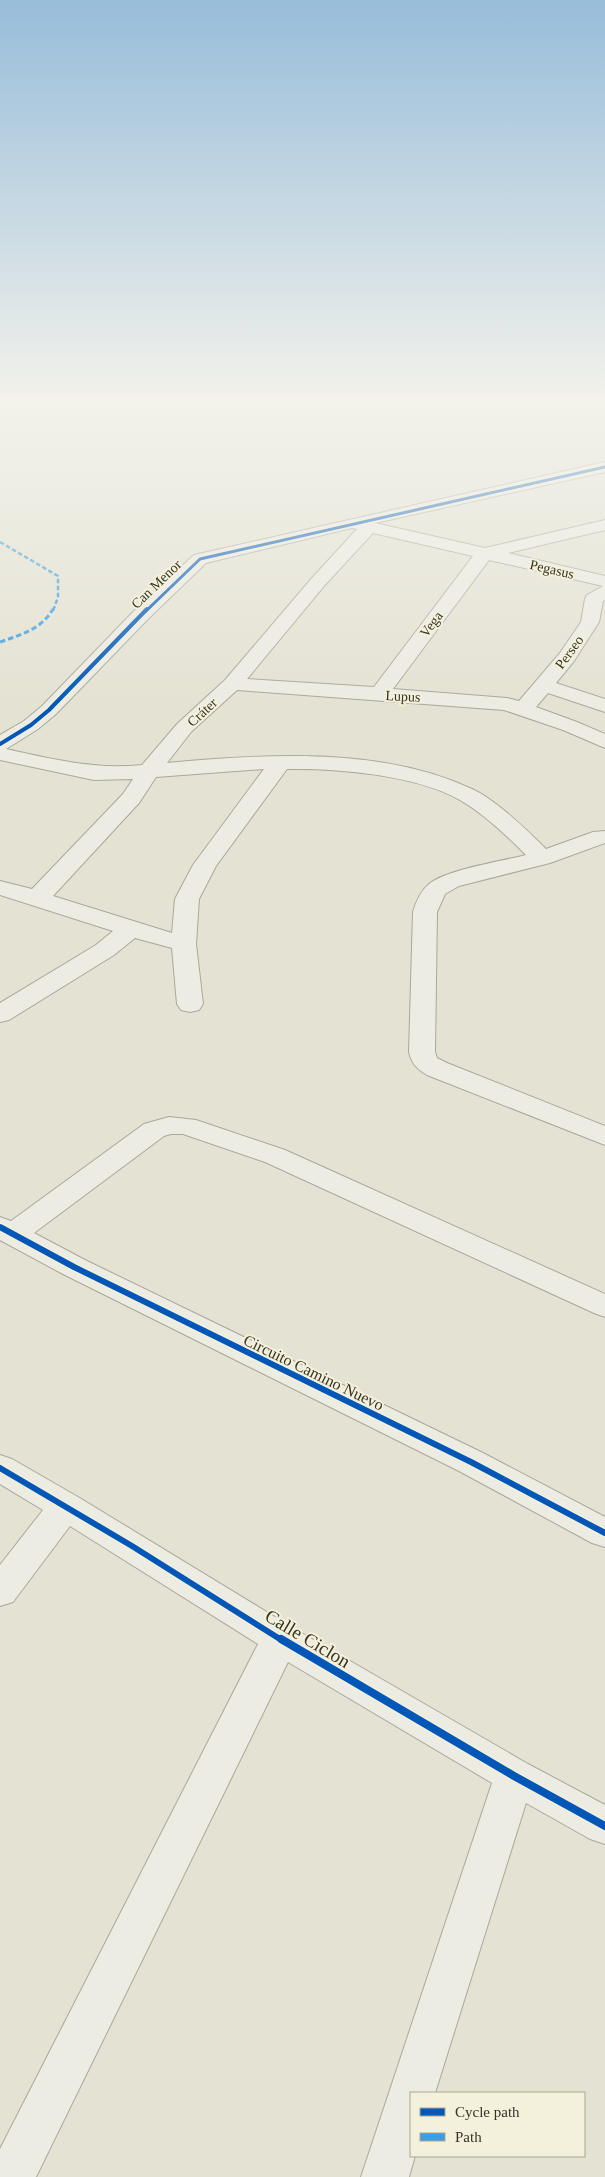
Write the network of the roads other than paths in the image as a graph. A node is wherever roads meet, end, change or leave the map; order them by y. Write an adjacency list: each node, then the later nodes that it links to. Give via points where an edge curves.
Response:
1 (467, 500): 2 (street, Can Menor)
2 (360, 525): 4 (street, Pegasus); 7 (street, Cráter, via 318,582); 13 (street, Can Menor, via 200,559 141,614 49,710 32,725)
3 (605, 525): 4 (street)
4 (484, 554): 5 (street, Pegasus); 9 (street, Vega)
5 (605, 581)
6 (605, 590): 8 (street, Perseo, via 594,599 590,622)
7 (232, 684): 9 (street, Lupus); 16 (street, Cráter, via 184,728)
8 (544, 685): 10 (street); 11 (street, Perseo)
9 (380, 694): 11 (street, Lupus, via 507,704)
10 (605, 706)
11 (523, 710): 12 (street, Lupus)
12 (605, 742)
13 (0, 744)
14 (0, 754): 16 (street, via 94,773)
15 (281, 762): 16 (street); 18 (street, via 336,764 408,774 465,794 510,826); 22 (street, via 205,865 187,899)
16 (149, 771): 20 (street, Cráter, via 131,798)
17 (604, 839): 18 (street)
18 (542, 858): 25 (street, via 451,881 430,898 425,912 422,1052 425,1062 437,1069)
19 (0, 888): 20 (street)
20 (37, 898): 21 (street)
21 (130, 930): 22 (street); 24 (street, via 105,950)
22 (184, 944): 23 (street)
23 (190, 1004)
24 (0, 1014)
25 (605, 1136)
26 (6, 1231): 27 (street, Circuito Camino Nuevo, via 154,1130 168,1125 186,1126 275,1156); 30 (street, Circuito Camino Nuevo, via 471,1462)
27 (605, 1306)
28 (0, 1468): 29 (street, Calle Ciclon)
29 (66, 1506): 31 (street); 32 (street, Calle Ciclon)
30 (605, 1533)
31 (0, 1592)
32 (280, 1639): 33 (street, Calle Ciclon); 37 (street)
33 (514, 1776): 34 (street, Calle Ciclon); 35 (street)
34 (605, 1826)
35 (413, 2092)
36 (410, 2101): 38 (street)
37 (11, 2177)
38 (385, 2177)

